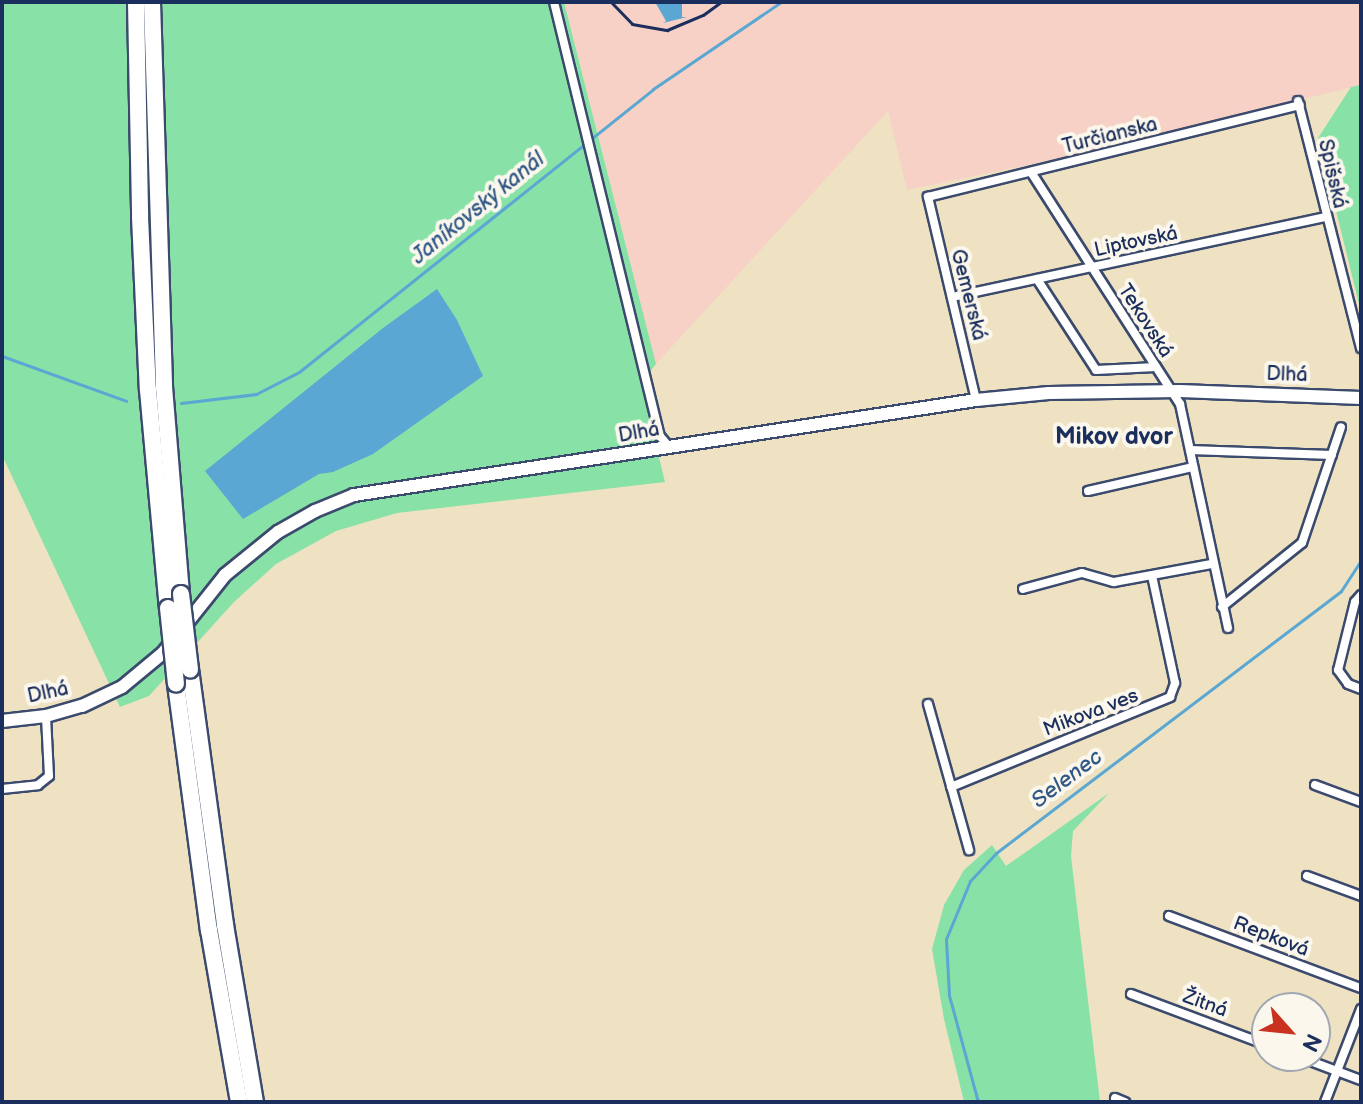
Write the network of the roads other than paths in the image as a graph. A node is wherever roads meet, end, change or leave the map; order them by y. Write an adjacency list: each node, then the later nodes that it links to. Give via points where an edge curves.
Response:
1 (136, 2): 48 (highway, bridge, via 148,390 168,608 209,930)
2 (152, 2): 49 (highway, bridge, via 164,387 181,594 223,911)
3 (554, 2): 17 (street, via 660,436)
4 (1299, 102): 5 (street, Turčianska); 7 (street, Spišská)
5 (1031, 172): 6 (street, Turčianska); 8 (street, Tekovská)
6 (928, 197): 10 (street, Gemerská)
7 (1326, 217): 8 (street, Liptovská); 11 (street, Spišská)
8 (1092, 267): 9 (street, Liptovská); 12 (street, Tekovská)
9 (1037, 279): 10 (street, Liptovská); 12 (street, via 1096,370)
10 (952, 297): 15 (street, Gemerská)
11 (1361, 348)
12 (1156, 367): 13 (street, Tekovská)
13 (1171, 391): 14 (street, Dlhá); 15 (street, Dlhá); 18 (street, Tekovská, via 1180,404)
14 (1361, 398)
15 (976, 400): 17 (street, Dlhá)
16 (1341, 427): 19 (street)
17 (670, 448): 30 (street, Dlhá, via 410,485 354,495 315,511 278,532 225,575 163,653 122,687)
18 (1190, 450): 19 (street); 20 (street, Tekovská)
19 (1332, 455): 26 (street, via 1302,543)
20 (1193, 467): 21 (street); 22 (street, Tekovská)
21 (1088, 491)
22 (1211, 564): 23 (street); 26 (street, Tekovská)
23 (1152, 576): 24 (street, via 1114,582 1082,573); 33 (street, Mikova ves, via 1175,683 1170,697)
24 (1023, 589)
25 (1361, 595): 28 (street, via 1338,670 1348,684)
26 (1222, 607): 27 (street, Tekovská)
27 (1228, 628)
28 (1361, 689)
29 (928, 704): 33 (street)
30 (46, 716): 31 (street, Dlhá); 34 (street, via 49,776 38,785)
31 (2, 721)
32 (1315, 785): 35 (street)
33 (951, 787): 36 (street)
34 (2, 789)
35 (1361, 802)
36 (969, 850)
37 (1307, 876): 38 (street)
38 (1361, 896)
39 (1169, 916): 40 (street, Repková)
40 (1361, 988)
41 (1131, 994): 43 (street, Žitná)
42 (1361, 1009): 45 (street)
43 (1251, 1039)
44 (1331, 1069): 45 (street)
45 (1337, 1071): 46 (street); 51 (street)
46 (1361, 1080)
47 (1115, 1098): 50 (street)
48 (239, 1102)
49 (255, 1102)
50 (1125, 1102)
51 (1325, 1102)

